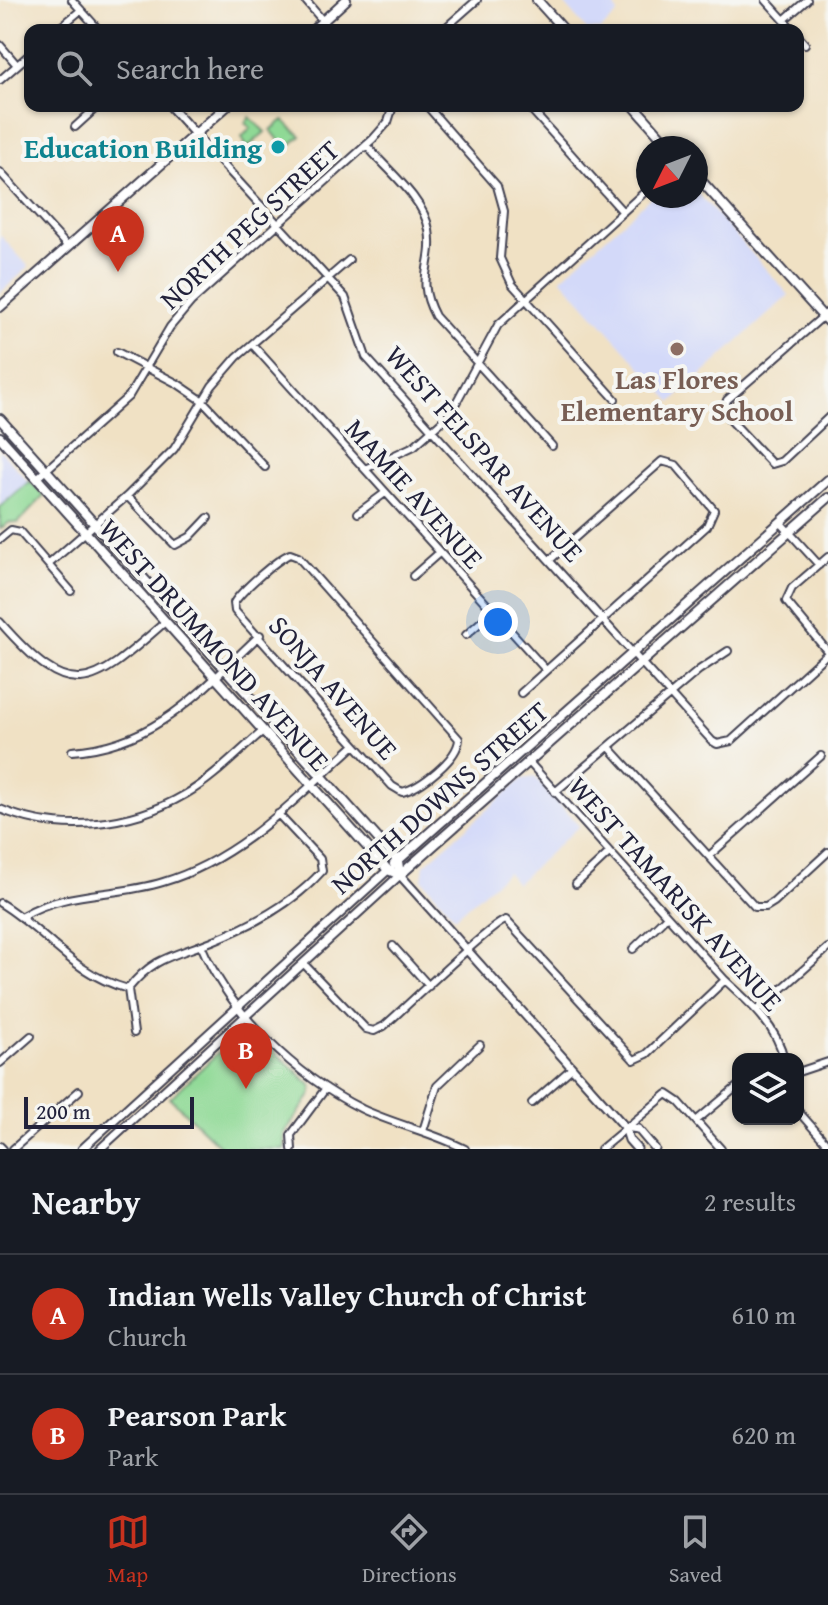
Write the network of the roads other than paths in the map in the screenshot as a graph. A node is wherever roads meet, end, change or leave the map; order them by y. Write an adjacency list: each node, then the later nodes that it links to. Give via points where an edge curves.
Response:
1 (72, 0): 8 (street)
2 (305, 0): 10 (street)
3 (346, 0): 10 (main road)
4 (477, 0): 11 (street)
5 (537, 0): 16 (main road)
6 (766, 0): 9 (street)
7 (807, 0): 9 (street)
8 (81, 10): 12 (street); 13 (street)
9 (784, 20): 17 (street)
10 (323, 21): 14 (main road)
11 (452, 22): 15 (street)
12 (64, 24)
13 (94, 24)
14 (320, 24)
15 (450, 24)
16 (559, 24)
17 (788, 24)
18 (0, 45): 20 (street)
19 (24, 59): 20 (street)
20 (17, 65): 21 (street)
21 (0, 80)
22 (91, 112): 29 (street)
23 (175, 112): 30 (street, WEST FELSPAR AVENUE)
24 (220, 112): 30 (main road)
25 (391, 112): 32 (street, NORTH PEG STREET)
26 (432, 112): 41 (street, via 497,186 504,211 500,258)
27 (533, 112): 36 (street)
28 (639, 112): 31 (main road)
29 (75, 127)
30 (195, 134): 37 (street, WEST FELSPAR AVENUE); 38 (main road)
31 (660, 136)
32 (366, 145): 37 (street, NORTH PEG STREET); 46 (street, via 425,218 425,293 435,316)
33 (0, 172): 38 (street)
34 (708, 188): 43 (main road)
35 (636, 200): 36 (street)
36 (623, 212): 41 (street)
37 (278, 223): 40 (street, WEST FELSPAR AVENUE); 47 (street, NORTH PEG STREET, via 176,317)
38 (68, 247): 42 (main road)
39 (349, 260): 40 (street)
40 (326, 277): 44 (street); 52 (street, WEST FELSPAR AVENUE, via 352,311 366,357)
41 (525, 298): 46 (street); 48 (street)
42 (0, 307)
43 (826, 317): 50 (street, via 727,400 723,412 772,464 782,461)
44 (252, 344): 49 (street, via 224,370); 56 (street, MAMIE AVENUE)
45 (117, 352): 47 (street)
46 (476, 361): 52 (street, via 462,396); 54 (street)
47 (145, 369): 49 (street); 57 (street, NORTH PEG STREET, via 123,401)
48 (615, 399)
49 (203, 401): 55 (street); 61 (street, via 185,435)
50 (828, 418)
51 (0, 419): 57 (main road, WEST DRUMMOND AVENUE)
52 (433, 430): 56 (street, via 396,457); 72 (street, WEST FELSPAR AVENUE)
53 (0, 437): 58 (main road, WEST DRUMMOND AVENUE)
54 (552, 446)
55 (265, 467)
56 (365, 469): 60 (street, MAMIE AVENUE)
57 (45, 470): 58 (street, NORTH PEG STREET); 65 (main road, WEST DRUMMOND AVENUE)
58 (37, 478): 67 (main road, WEST DRUMMOND AVENUE)
59 (828, 480): 66 (main road, NORTH DOWNS STREET)
60 (385, 493): 63 (street); 70 (street, MAMIE AVENUE)
61 (127, 496): 64 (street, via 175,545); 65 (street)
62 (828, 498): 68 (main road, NORTH DOWNS STREET)
63 (358, 513)
64 (208, 518)
65 (94, 523): 67 (street); 86 (main road, WEST DRUMMOND AVENUE)
66 (781, 523): 68 (street); 85 (main road, NORTH DOWNS STREET)
67 (85, 532): 73 (street); 80 (main road, WEST DRUMMOND AVENUE)
68 (790, 532): 74 (street); 85 (main road, NORTH DOWNS STREET)
69 (0, 539): 73 (street, via 20,532)
70 (439, 553): 75 (street); 77 (street, MAMIE AVENUE)
71 (828, 557): 74 (street)
72 (551, 559): 78 (street, WEST FELSPAR AVENUE); 78 (street, via 662,461 676,465 714,514 707,526)
73 (49, 564): 76 (street)
74 (819, 565): 84 (street, via 788,594 789,608)
75 (413, 576)
76 (71, 591)
77 (492, 612): 82 (street); 87 (street, MAMIE AVENUE)
78 (603, 617): 85 (street, WEST FELSPAR AVENUE); 87 (street)
79 (0, 622): 80 (street, via 39,665 77,678 116,666)
80 (164, 623): 88 (main road, WEST DRUMMOND AVENUE)
81 (260, 635): 86 (street); 92 (street, SONJA AVENUE); 92 (street, SONJA AVENUE, via 234,609 239,594 287,555 298,557 459,739 458,750 402,792)
82 (466, 635)
83 (728, 651): 90 (street)
84 (828, 652): 90 (street, WEST FELSPAR AVENUE, via 724,744 712,741)
85 (638, 658): 90 (street, WEST FELSPAR AVENUE); 96 (main road, NORTH DOWNS STREET); 105 (main road, NORTH DOWNS STREET)
86 (224, 668): 88 (street); 97 (main road, WEST DRUMMOND AVENUE)
87 (546, 670): 89 (street)
88 (215, 676): 91 (main road, WEST DRUMMOND AVENUE); 94 (street, via 136,738)
89 (521, 693)
90 (670, 694): 93 (street)
91 (263, 731): 98 (main road, WEST DRUMMOND AVENUE); 100 (street, via 188,794 140,815 73,824)
92 (355, 745): 97 (street)
93 (610, 748): 99 (street); 104 (street)
94 (72, 751)
95 (821, 756): 104 (street)
96 (528, 761): 99 (street, WEST TAMARISK AVENUE); 107 (main road, NORTH DOWNS STREET)
97 (321, 776): 98 (street); 105 (main road, WEST DRUMMOND AVENUE)
98 (311, 784): 101 (street); 106 (main road, WEST DRUMMOND AVENUE)
99 (555, 792): 103 (street, WEST TAMARISK AVENUE)
100 (0, 809)
101 (278, 814): 110 (street, via 244,842 192,872 135,889 54,900); 112 (street, via 322,862 322,871 283,904)
102 (828, 852): 104 (street, via 774,902 759,908)
103 (609, 853): 108 (street); 111 (street, WEST TAMARISK AVENUE)
104 (709, 856)
105 (398, 861): 106 (main road, NORTH DOWNS STREET); 107 (main road)
106 (388, 870): 107 (main road, WEST DRUMMOND AVENUE); 121 (street, NORTH DOWNS STREET)
107 (400, 875): 116 (street, WEST DRUMMOND AVENUE); 117 (street, NORTH DOWNS STREET)
108 (576, 884)
109 (0, 903): 110 (street)
110 (22, 916): 120 (street, via 72,964)
111 (667, 916): 115 (street); 118 (street, WEST TAMARISK AVENUE)
112 (201, 945): 120 (street, via 150,964); 121 (street, via 218,983)
113 (393, 946): 119 (street)
114 (828, 948): 122 (street)
115 (633, 949)
116 (468, 952): 118 (street, via 498,921 513,924 634,1060 647,1054); 119 (street); 130 (street, WEST DRUMMOND AVENUE)
117 (304, 964): 119 (street, via 366,1029 380,1029); 123 (street, NORTH DOWNS STREET)
118 (725, 980): 122 (street, WEST TAMARISK AVENUE)
119 (429, 986)
120 (128, 989): 124 (street)
121 (239, 1007): 123 (street); 143 (street, NORTH DOWNS STREET)
122 (758, 1010): 127 (street, WEST TAMARISK AVENUE)
123 (246, 1016): 132 (street); 144 (street, NORTH DOWNS STREET)
124 (134, 1033)
125 (31, 1036): 129 (street)
126 (480, 1045): 139 (street, via 437,1086)
127 (783, 1053)
128 (828, 1062): 131 (street)
129 (0, 1063)
130 (572, 1068): 135 (street); 138 (street, WEST DRUMMOND AVENUE)
131 (804, 1070)
132 (326, 1088): 139 (street, via 385,1119); 141 (street, via 291,1135)
133 (79, 1091): 142 (street)
134 (732, 1091): 137 (street)
135 (532, 1103)
136 (804, 1118): 140 (street)
137 (696, 1121): 138 (street, via 675,1098 663,1095); 149 (street)
138 (625, 1127): 146 (street); 147 (street, WEST DRUMMOND AVENUE); 148 (street, WEST DRUMMOND AVENUE, via 638,1129)
139 (423, 1131): 145 (street)
140 (828, 1145)
141 (291, 1146)
142 (13, 1149)
143 (82, 1149)
144 (100, 1149)
145 (465, 1149)
146 (601, 1149)
147 (637, 1149)
148 (655, 1149)
149 (721, 1149)

